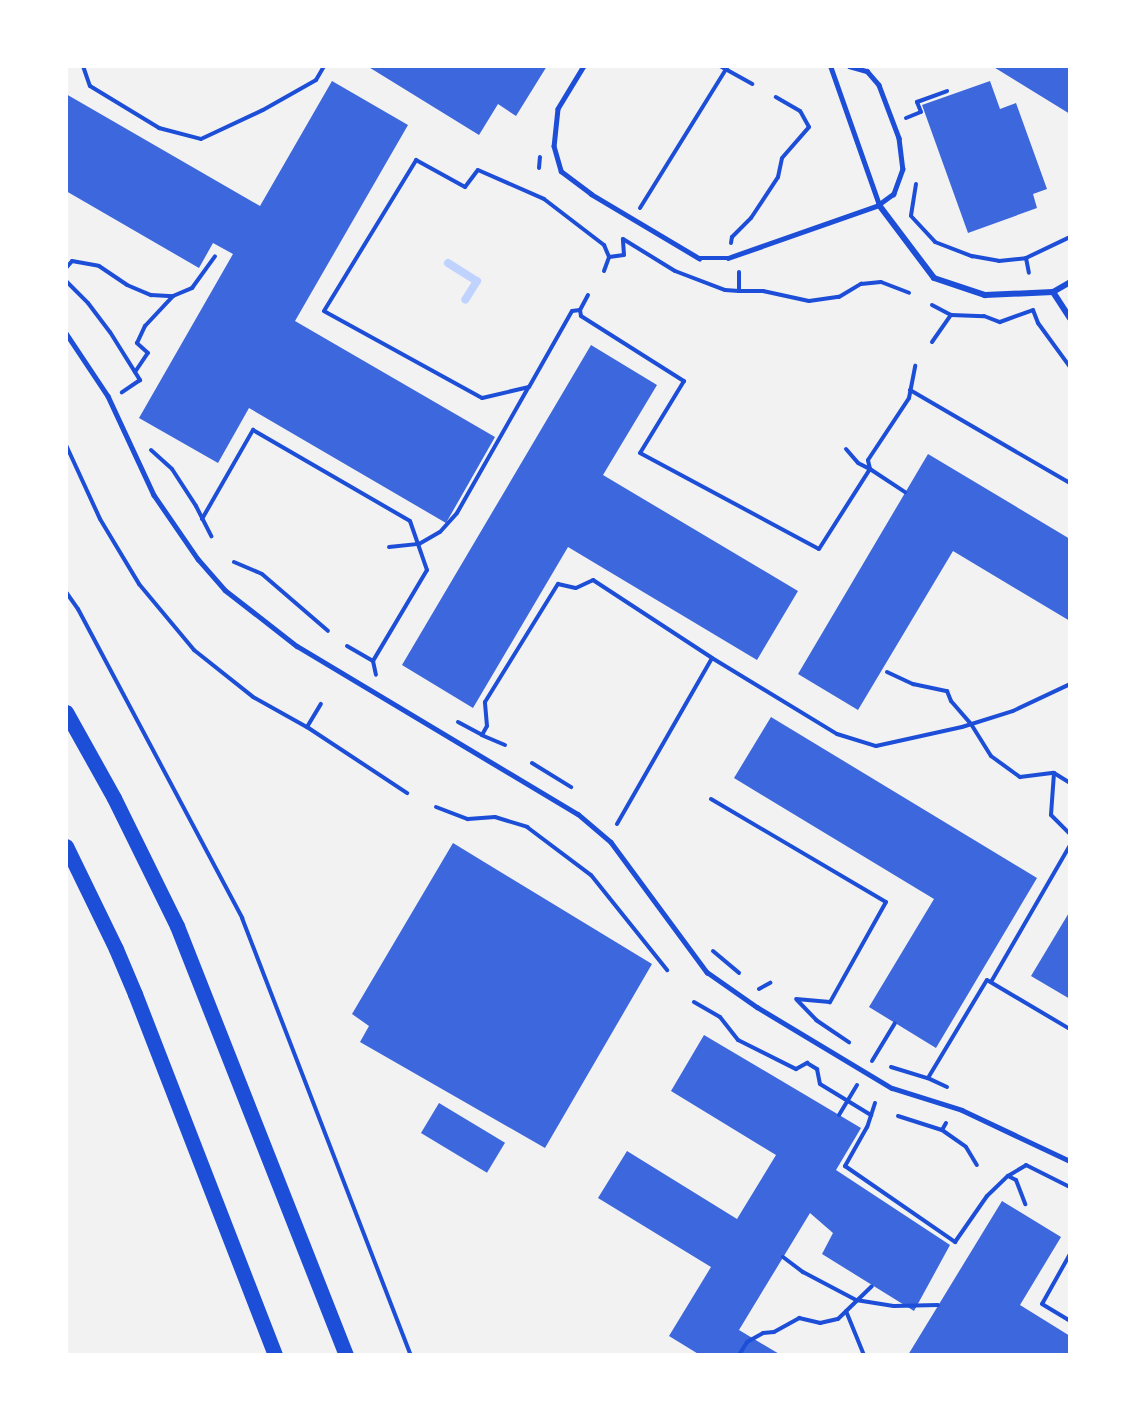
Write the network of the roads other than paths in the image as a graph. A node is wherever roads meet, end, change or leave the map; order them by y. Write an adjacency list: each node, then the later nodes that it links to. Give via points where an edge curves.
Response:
1 (584, 66): 4 (lane, via 558,109 554,146 561,171 591,194 699,258 728,258)
2 (830, 66): 4 (lane)
3 (849, 66): 4 (lane, via 867,71 879,85 899,138 903,169 894,194)
4 (879, 205): 6 (street, via 934,278 985,295)
5 (1070, 282): 6 (street)
6 (1053, 292): 7 (street)
7 (1070, 318)
8 (66, 333): 11 (lane, via 108,396 154,495 198,559 225,590 297,646 578,814 611,842 707,972 757,1007 892,1088 962,1110)
9 (66, 712): 13 (main road, via 114,798 177,926)
10 (66, 846): 12 (main road, via 117,949)
11 (1070, 1161)
12 (276, 1355)
13 (346, 1355)

